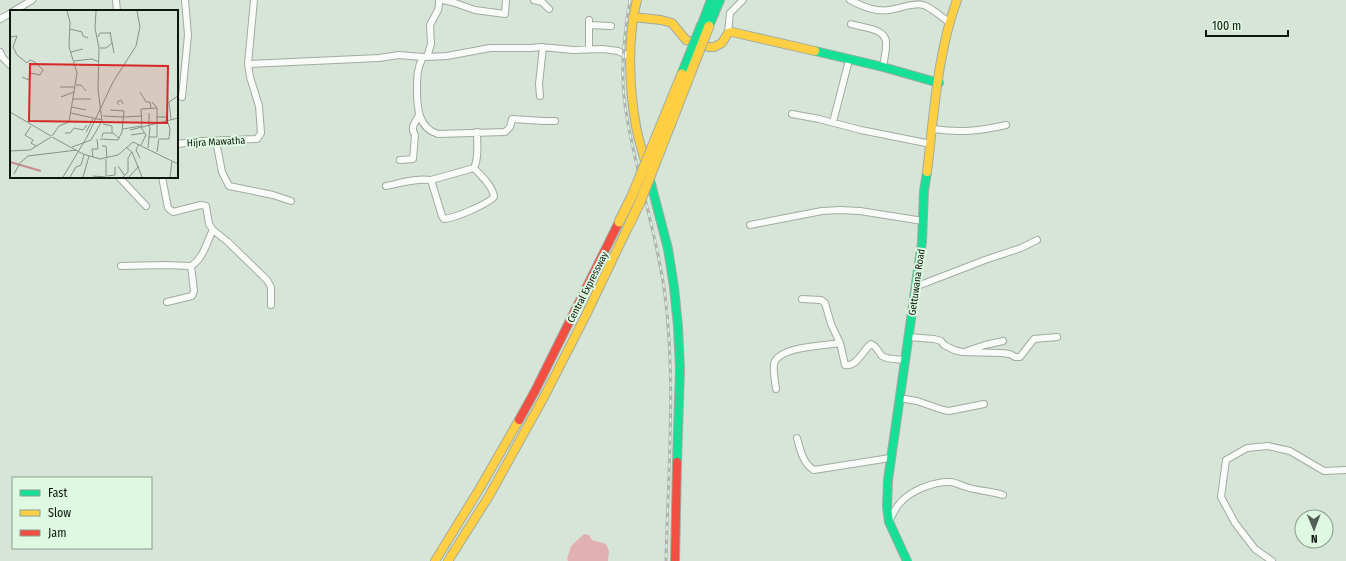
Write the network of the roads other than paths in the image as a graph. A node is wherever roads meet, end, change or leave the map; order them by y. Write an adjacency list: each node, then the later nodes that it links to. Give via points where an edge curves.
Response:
1 (32, 0): 18 (street)
2 (116, 0): 19 (street)
3 (185, 0): 39 (street, via 188,35)
4 (254, 0): 34 (street, Hijra Mawatha)
5 (439, 0): 31 (street, via 438,10 430,25 431,44)
6 (442, 0): 7 (street, via 476,10 505,14)
7 (506, 0)
8 (534, 0): 17 (street, via 542,2)
9 (636, 0): 21 (main road)
10 (711, 0): 25 (main road, Central Expressway)
11 (720, 0): 25 (main road, Central Expressway)
12 (743, 0): 27 (street, via 730,13)
13 (850, 0): 16 (street, via 870,9 888,10)
14 (902, 0): 16 (street)
15 (957, 0): 23 (main road, Gettuwana Road)
16 (906, 6): 23 (street, via 922,4)
17 (549, 9)
18 (16, 10)
19 (117, 10)
20 (10, 14): 22 (street)
21 (633, 17): 27 (main road, via 672,23 686,40 709,47 722,43); 32 (main road)
22 (0, 19)
23 (949, 22): 37 (main road, Gettuwana Road)
24 (851, 24): 36 (street, via 884,35 886,45)
25 (705, 25): 82 (main road, Central Expressway, bridge, via 632,196 535,390); 83 (main road, Central Expressway, bridge, via 640,202 586,315 489,496)
26 (611, 26): 29 (street, via 589,23)
27 (728, 33): 33 (main road, via 765,39)
28 (543, 47): 29 (street); 31 (street, via 490,48 447,56); 38 (street)
29 (589, 49): 32 (street, via 618,51)
30 (0, 52): 35 (street)
31 (425, 57): 34 (street, via 399,55); 41 (street, via 417,72)
32 (630, 57): 84 (main road, via 630,81 636,127 668,249 678,327 680,369)
33 (849, 60): 36 (main road); 43 (street)
34 (248, 64): 47 (street, Hijra Mawatha, via 259,106 261,133 257,139)
35 (10, 65)
36 (883, 68): 37 (main road)
37 (939, 83): 45 (main road, Gettuwana Road)
38 (540, 96)
39 (182, 97)
40 (792, 114): 43 (street)
41 (419, 115): 46 (street, via 431,132); 50 (street, via 413,126 413,159)
42 (555, 121): 46 (street, via 512,119 510,127 505,132)
43 (833, 122): 49 (street)
44 (1006, 125): 45 (street, via 966,132)
45 (933, 129): 49 (main road, Gettuwana Road)
46 (477, 132): 51 (street)
47 (216, 141): 48 (street, Hijra Mawatha); 56 (street, via 222,172 229,186)
48 (178, 144)
49 (931, 144): 58 (main road, Gettuwana Road, via 924,191)
50 (400, 160)
51 (474, 168): 54 (street); 54 (street, via 489,185 494,197 453,217 444,219 442,216)
52 (120, 178): 57 (street)
53 (162, 178): 60 (street, via 170,211 206,206 209,224)
54 (431, 180): 55 (street, via 413,180)
55 (386, 186)
56 (291, 201)
57 (146, 206)
58 (923, 222): 59 (street, via 840,210); 64 (main road, Gettuwana Road)
59 (750, 225)
60 (213, 230): 63 (street, via 202,256); 67 (street, via 267,280 271,287)
61 (1036, 240): 64 (street, via 1021,248)
62 (121, 266): 63 (street)
63 (191, 266): 66 (street, via 194,294)
64 (915, 287): 68 (main road, Gettuwana Road)
65 (802, 299): 71 (street, via 825,302)
66 (167, 302)
67 (271, 306)
68 (908, 337): 72 (street, via 934,339 954,350); 73 (main road, Gettuwana Road)
69 (1057, 338): 72 (street, via 1034,339 1020,357 1001,353)
70 (1003, 341): 72 (street)
71 (840, 343): 73 (street, via 845,365 855,362 871,344 885,357); 74 (street, via 794,349 779,356 774,365)
72 (966, 352)
73 (906, 360): 75 (main road, Gettuwana Road)
74 (776, 389)
75 (899, 398): 76 (street, via 949,411); 78 (main road, Gettuwana Road)
76 (984, 404)
77 (797, 438): 78 (street, via 804,459 814,470)
78 (890, 458): 81 (main road, Gettuwana Road, via 887,496)
79 (1346, 470): 86 (street, via 1324,471 1290,451 1268,446 1247,448 1226,460 1221,497 1235,523 1255,548)
80 (1003, 495): 81 (street, via 965,487 958,483 938,484 905,497)
81 (889, 522): 85 (main road, Gettuwana Road)
82 (435, 561)
83 (448, 561)
84 (675, 561)
85 (907, 561)
86 (1272, 561)

